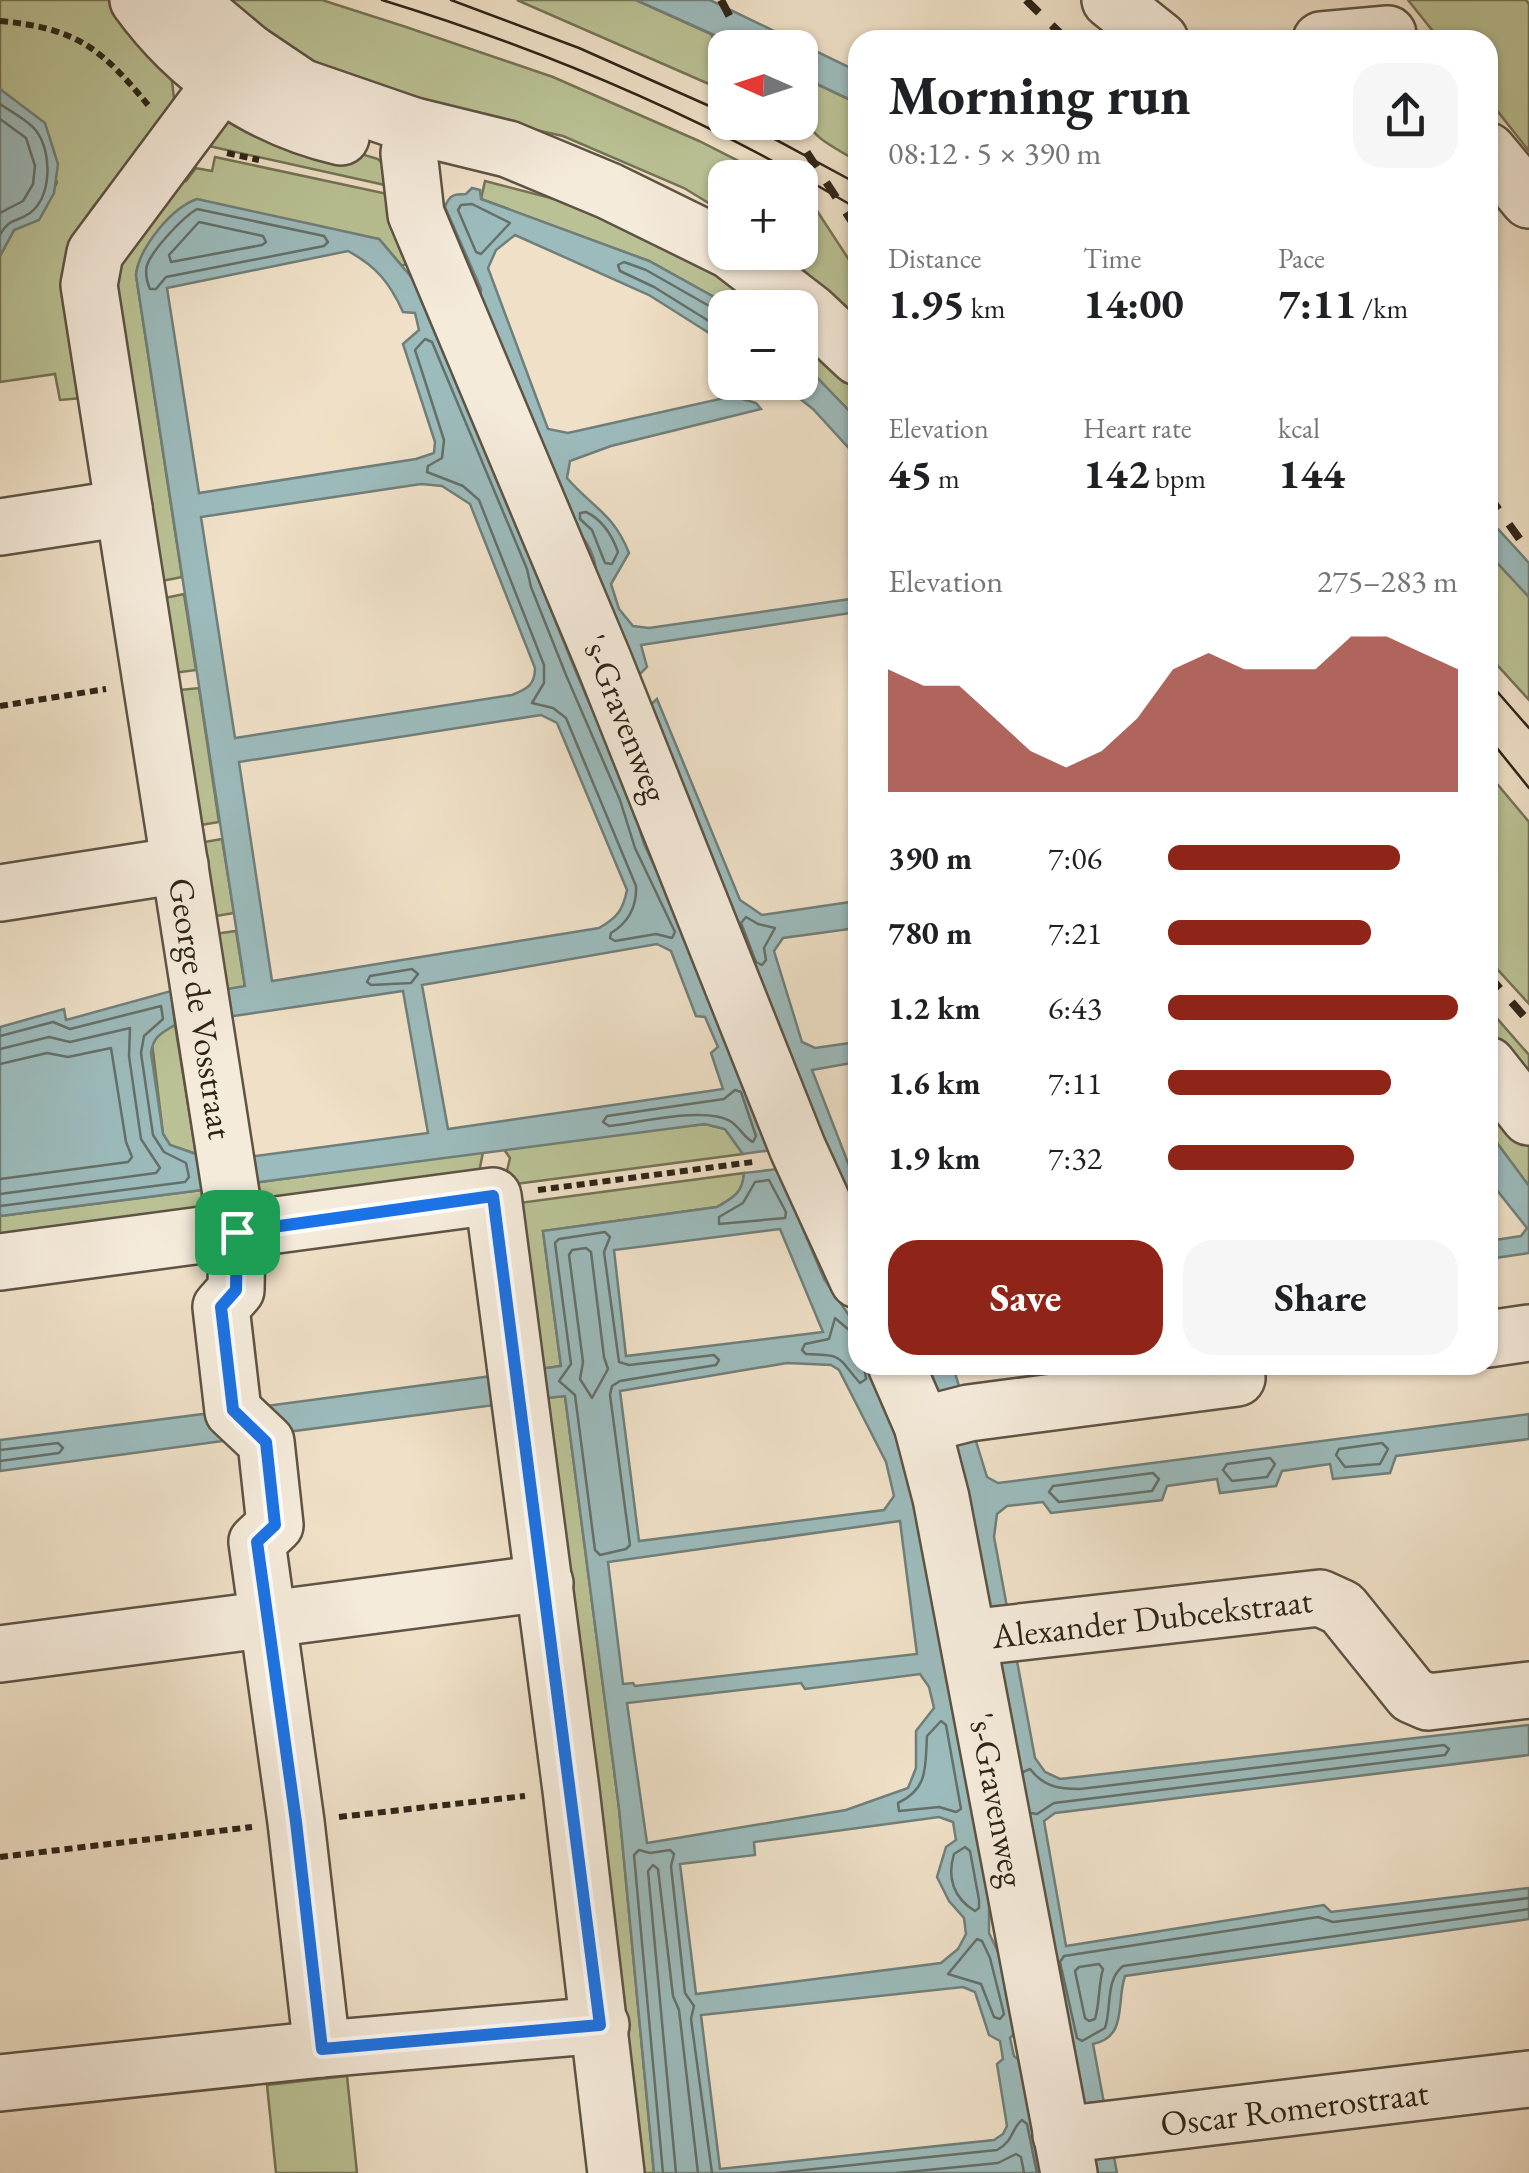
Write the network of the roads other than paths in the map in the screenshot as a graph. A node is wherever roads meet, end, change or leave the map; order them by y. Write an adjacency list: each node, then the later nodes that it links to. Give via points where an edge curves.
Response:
1 (138, 0): 3 (street, via 168,36)
2 (187, 0): 3 (street)
3 (234, 68): 4 (street, via 259,108 324,133); 10 (street, George de Vosstraat, via 95,254 89,286)
4 (412, 140): 7 (street, via 486,170 560,171); 17 (street, 's-Gravenweg, via 416,214)
5 (1498, 163): 6 (street)
6 (1529, 200)
7 (708, 240)
8 (755, 270): 9 (street)
9 (848, 348)
10 (124, 508): 11 (street); 12 (street, George de Vosstraat)
11 (0, 527)
12 (180, 864): 13 (street); 16 (street, George de Vosstraat)
13 (0, 893)
14 (1498, 1078): 15 (street)
15 (1529, 1117)
16 (237, 1232): 18 (street); 24 (street, via 493,1196); 25 (street, George de Vosstraat, via 236,1290 221,1307 233,1410 266,1442 275,1525 257,1542)
17 (848, 1258)
18 (0, 1262)
19 (1529, 1333): 20 (street)
20 (1498, 1338)
21 (905, 1375): 23 (street, 's-Gravenweg)
22 (1236, 1378): 23 (street)
23 (945, 1419): 26 (street, 's-Gravenweg, via 945,1517)
24 (545, 1582): 25 (street); 29 (street)
25 (266, 1619): 27 (street); 30 (street, George de Vosstraat)
26 (988, 1636): 28 (street, Alexander Dubcekstraat, via 1320,1598 1342,1608 1412,1695 1428,1702); 33 (street, 's-Gravenweg)
27 (0, 1654)
28 (1529, 1690)
29 (600, 2025): 30 (street); 34 (street)
30 (322, 2049): 32 (street)
31 (1529, 2079): 33 (street, Oscar Romerostraat)
32 (0, 2083)
33 (1078, 2142)
34 (616, 2173)

